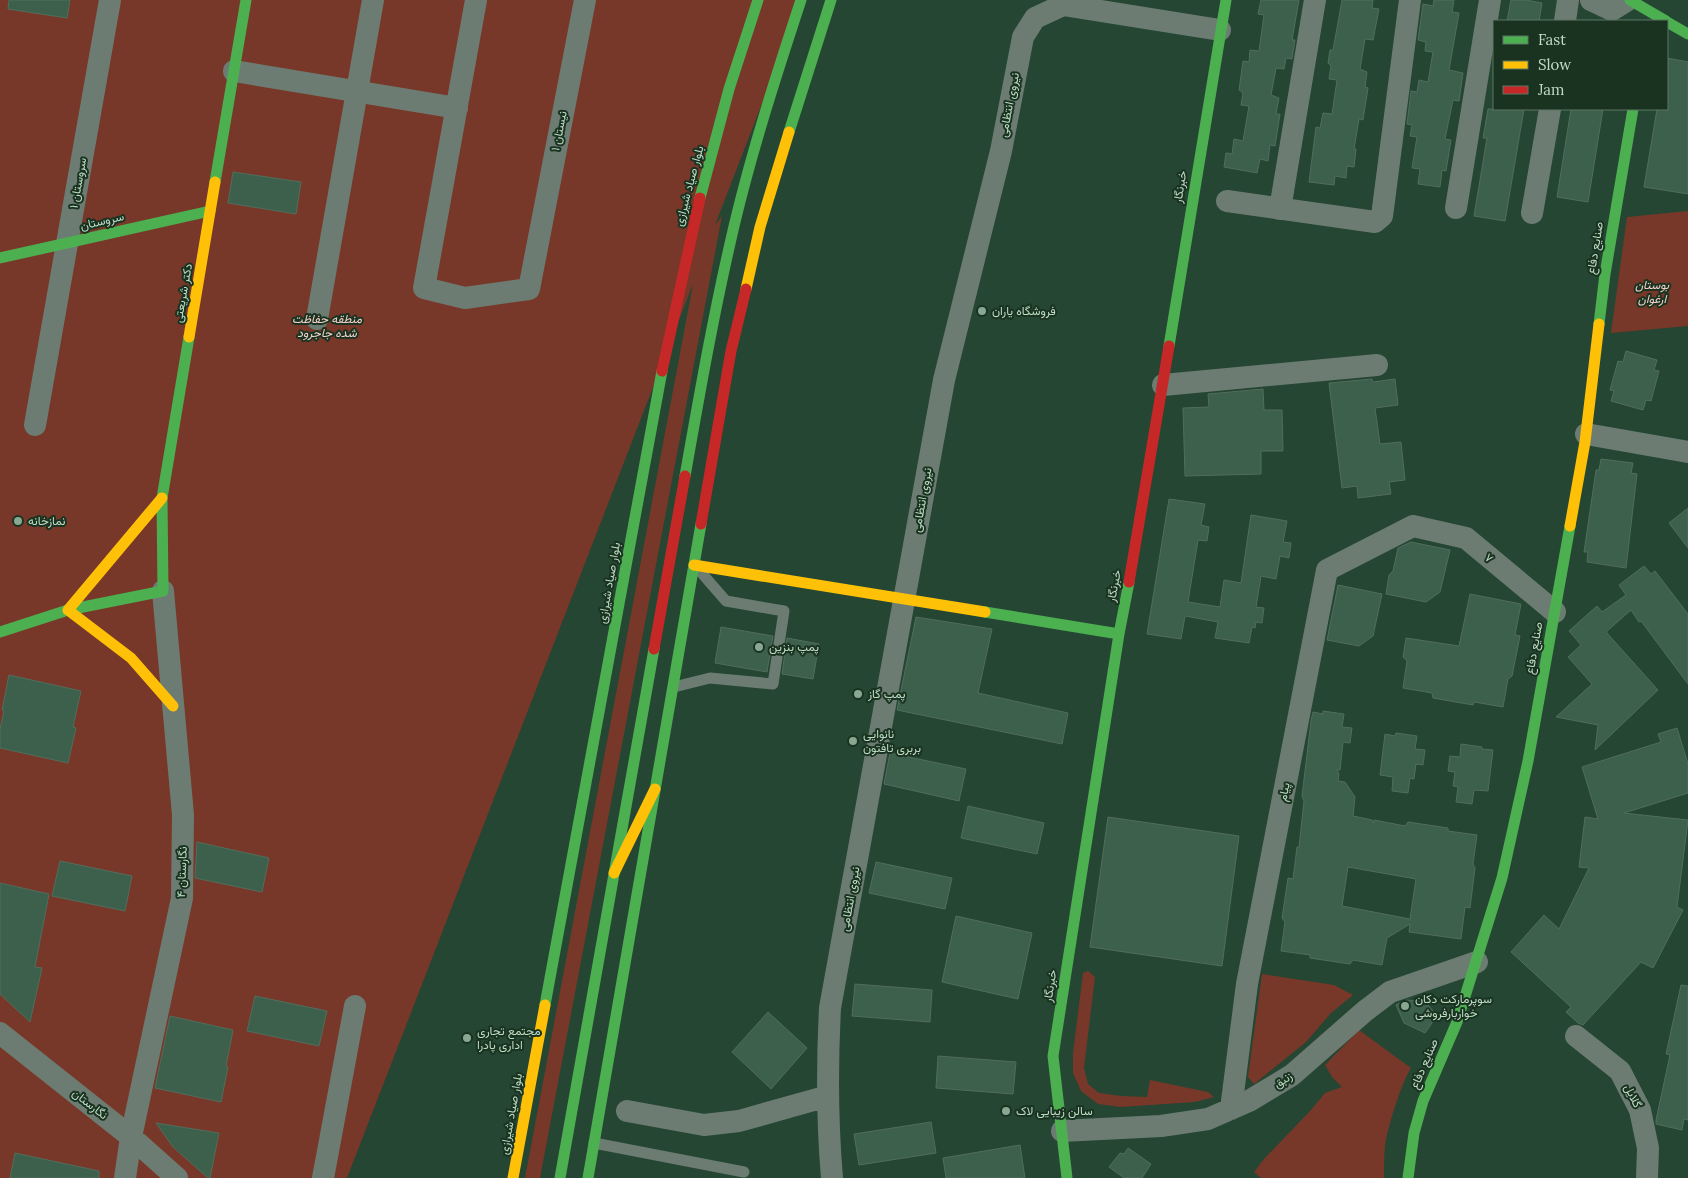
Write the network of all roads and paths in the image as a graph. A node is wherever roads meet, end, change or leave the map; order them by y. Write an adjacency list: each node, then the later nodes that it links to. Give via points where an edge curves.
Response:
1 (110, 0): 31 (street, سروستان ۱)
2 (246, 0): 21 (main road, دکتر شریعتی)
3 (373, 0): 22 (street)
4 (476, 0): 23 (street)
5 (584, 0): 23 (street, نیستان ۱, via 529,289 465,298 424,288)
6 (758, 0): 66 (main road, بلوار صیاد شیرازی, via 729,89 696,212 668,339)
7 (800, 0): 51 (main road, via 738,212 708,347)
8 (831, 0): 41 (main road, via 760,227 731,351)
9 (1226, 0): 19 (main road, خبرنگار)
10 (1315, 0): 27 (street)
11 (1410, 0): 27 (street, via 1382,216 1374,222)
12 (1490, 0): 28 (street)
13 (1568, 0): 16 (street)
14 (1591, 0): 15 (street, via 1612,10)
15 (1629, 0): 17 (main road)
16 (1565, 20)
17 (1661, 20)
18 (1668, 24): 20 (main road)
19 (1220, 30): 35 (main road, خبرنگار); 43 (street, نیروی انتظامی, via 1063,5 1035,18 1023,37 1001,151 944,380)
20 (1688, 34)
21 (234, 72): 22 (street); 29 (main road, دکتر شریعتی)
22 (357, 92): 23 (street); 33 (street)
23 (457, 108)
24 (1550, 110): 30 (street)
25 (1633, 110): 37 (main road, صنایع دفاع, via 1605,274)
26 (1227, 201): 27 (street)
27 (1280, 208)
28 (1456, 208)
29 (210, 211): 31 (main road, سروستان); 39 (main road, دکتر شریعتی)
30 (1532, 213)
31 (67, 243): 32 (main road, سروستان); 36 (street, سروستان ۱)
32 (0, 258)
33 (317, 319)
34 (1376, 365): 35 (street)
35 (1162, 385): 47 (main road, خبرنگار)
36 (35, 425)
37 (1586, 434): 38 (street); 45 (main road, صنایع دفاع)
38 (1688, 452)
39 (162, 498): 42 (main road, دکتر شریعتی); 44 (main road)
40 (1412, 526): 45 (street, ۷, via 1466,538); 57 (street, پیام, via 1327,570 1247,984)
41 (694, 565): 43 (main road); 48 (main road); 48 (lane, via 726,601 784,611 773,684 710,678)
42 (163, 591): 44 (main road); 49 (street, نگارستان ۴)
43 (904, 599): 47 (main road); 56 (street, نیروی انتظامی, via 830,1008)
44 (68, 610): 46 (main road); 49 (main road, via 131,658)
45 (1555, 612): 52 (main road, صنایع دفاع, via 1519,804 1502,878)
46 (0, 632)
47 (1119, 634): 59 (main road, خبرنگار, via 1052,1056)
48 (673, 688): 50 (main road)
49 (173, 706): 60 (street, نگارستان ۴, via 183,816 182,898)
50 (655, 789): 51 (main road); 61 (main road)
51 (614, 873): 67 (main road)
52 (1477, 962): 57 (street, زنبق, via 1390,992 1292,1075 1249,1102); 71 (main road, صنایع دفاع, via 1423,1101 1414,1134)
53 (355, 1006): 65 (street)
54 (0, 1033): 60 (street, نگارستان)
55 (1576, 1036): 72 (street, گلایل, via 1620,1071 1640,1110 1648,1148)
56 (828, 1096): 58 (street, via 739,1121 704,1125); 69 (street, نیروی انتظامی)
57 (1231, 1109): 59 (street, زنبق, via 1208,1119 1161,1126)
58 (627, 1111)
59 (1062, 1131): 70 (main road, خبرنگار)
60 (131, 1137): 63 (street, نگارستان ۴); 64 (street, نگارستان)
61 (594, 1143): 62 (lane); 68 (main road)
62 (744, 1172)
63 (125, 1178)
64 (177, 1178)
65 (322, 1178)
66 (513, 1178)
67 (560, 1178)
68 (588, 1178)
69 (832, 1178)
70 (1067, 1178)
71 (1408, 1178)
72 (1647, 1178)

